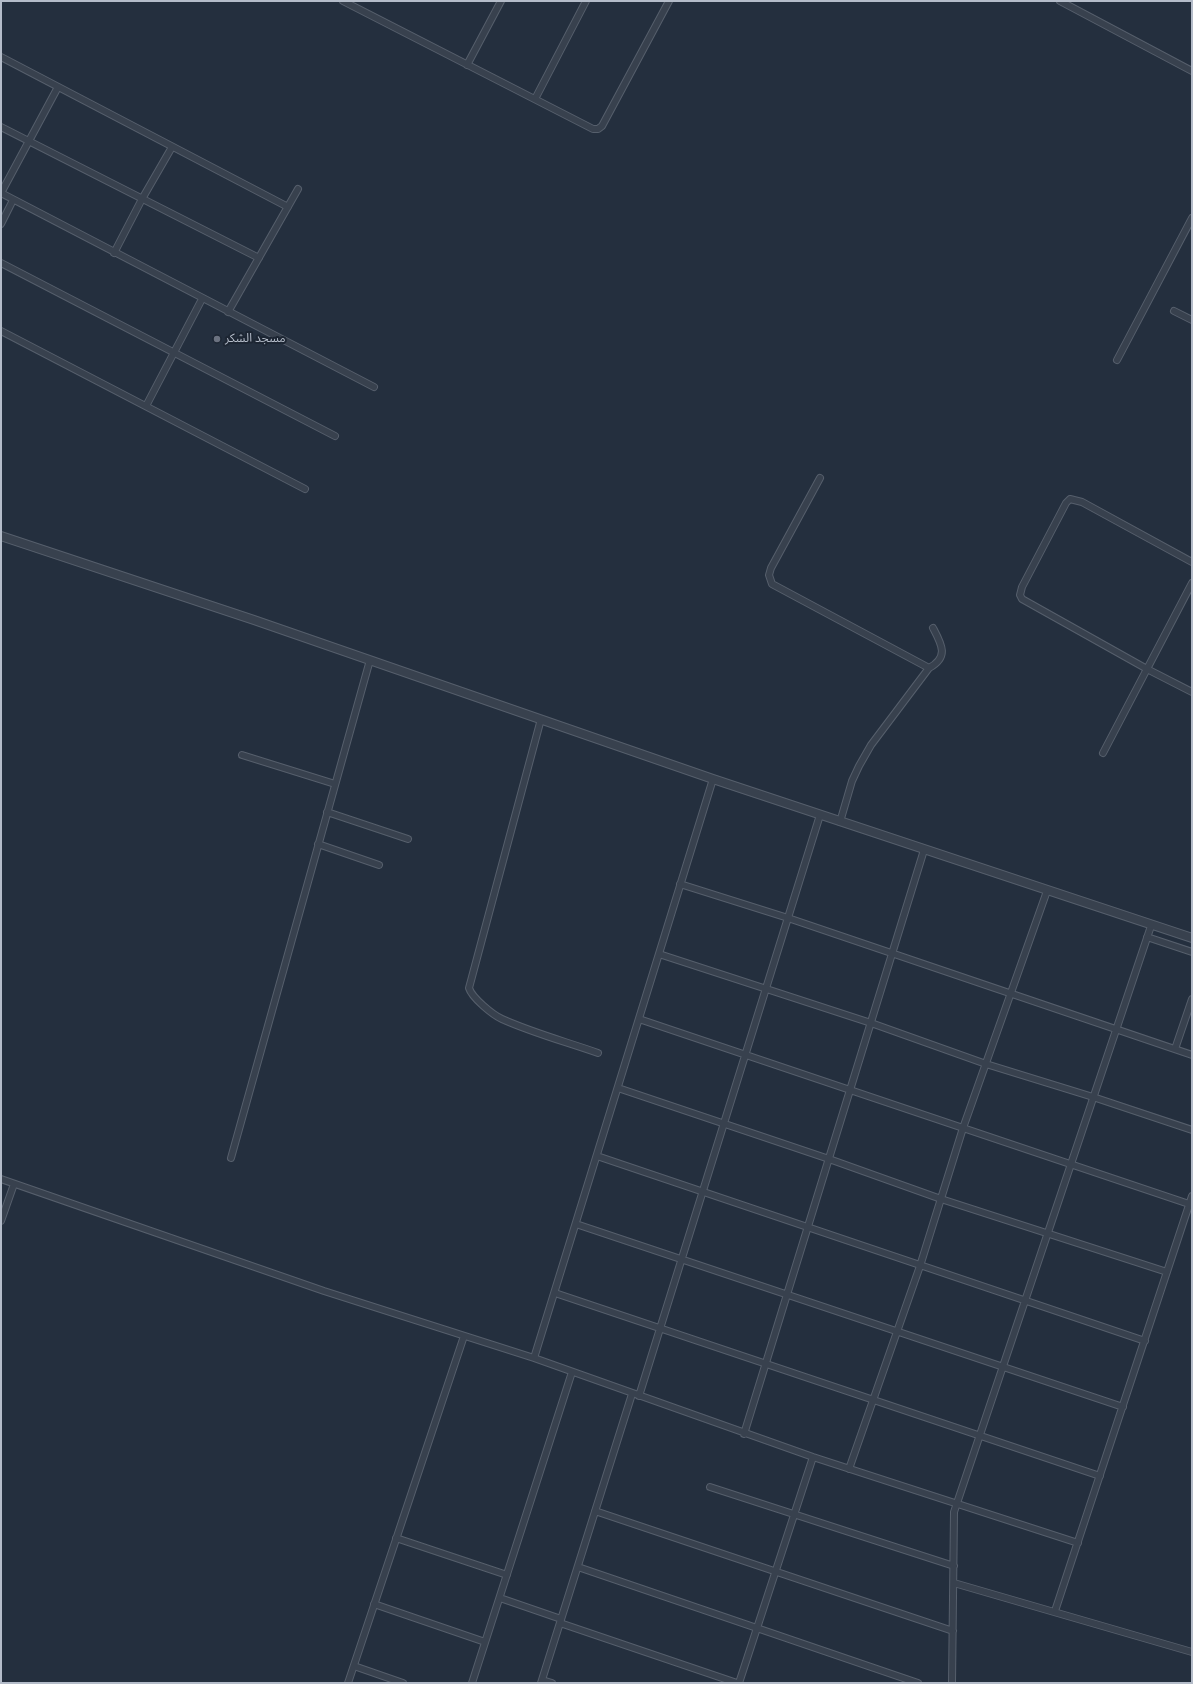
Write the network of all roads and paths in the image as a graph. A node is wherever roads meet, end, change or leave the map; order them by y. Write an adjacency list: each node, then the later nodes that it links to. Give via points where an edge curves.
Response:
1 (343, 1): 8 (street)
2 (501, 1): 8 (street)
3 (586, 1): 11 (street)
4 (669, 1): 11 (street, via 602,126 598,129 593,129)
5 (1060, 1): 6 (street)
6 (1071, 4): 9 (street)
7 (1, 57): 10 (street)
8 (467, 64): 11 (street)
9 (1192, 70)
10 (58, 87): 13 (street); 14 (street)
11 (535, 99)
12 (1, 127): 13 (street)
13 (29, 141): 16 (street); 17 (street)
14 (172, 147): 17 (street); 19 (street)
15 (298, 189): 19 (street)
16 (1, 193): 18 (street)
17 (142, 199): 22 (street); 23 (street)
18 (14, 200): 21 (street); 22 (street)
19 (288, 207): 23 (street)
20 (1192, 218): 31 (street)
21 (1, 224)
22 (114, 253): 25 (street)
23 (259, 258): 27 (street)
24 (1, 262): 30 (street)
25 (202, 299): 27 (street); 30 (street)
26 (1174, 311): 28 (street)
27 (228, 312): 32 (street)
28 (1192, 320)
29 (1, 331): 33 (street)
30 (175, 353): 33 (street); 34 (street)
31 (1117, 360)
32 (374, 387)
33 (146, 406): 36 (street)
34 (335, 436)
35 (820, 478): 42 (street, via 771,568 772,584)
36 (305, 489)
37 (1, 536): 41 (street)
38 (1192, 562): 43 (street, via 1082,502 1070,499 1022,587 1022,600)
39 (1192, 583): 43 (street)
40 (932, 628): 42 (street, via 941,643 942,654 938,663)
41 (370, 660): 45 (street); 49 (street)
42 (929, 668): 52 (street, via 862,761 852,781)
43 (1147, 669): 44 (street); 46 (street)
44 (1192, 692)
45 (541, 719): 48 (street); 73 (street, via 470,992 501,1019)
46 (1103, 753)
47 (242, 755): 49 (street)
48 (713, 779): 51 (street); 57 (street)
49 (335, 784): 50 (street)
50 (328, 812): 53 (street); 54 (street)
51 (820, 815): 52 (street); 59 (street)
52 (840, 822): 55 (street)
53 (408, 839)
54 (318, 844): 56 (street); 84 (street)
55 (924, 850): 58 (street); 65 (street)
56 (380, 865)
57 (680, 884): 59 (street); 64 (street)
58 (1047, 891): 60 (street); 67 (street)
59 (788, 918): 65 (street); 66 (street)
60 (1151, 926): 61 (street); 62 (street)
61 (1147, 937): 63 (street); 71 (street)
62 (1192, 938)
63 (1192, 952)
64 (659, 954): 66 (street); 69 (street)
65 (892, 954): 67 (street); 70 (street)
66 (766, 989): 70 (street); 74 (street)
67 (1010, 994): 71 (street); 76 (street)
68 (1192, 999): 72 (street)
69 (639, 1019): 74 (street); 77 (street)
70 (871, 1023): 76 (street); 78 (street)
71 (1116, 1029): 72 (street); 79 (street)
72 (1175, 1049): 75 (street)
73 (598, 1053)
74 (745, 1054): 78 (street); 80 (street)
75 (1192, 1055)
76 (986, 1064): 79 (street); 81 (street)
77 (618, 1088): 80 (street); 83 (street)
78 (850, 1089): 81 (street); 85 (street)
79 (1093, 1097): 82 (street); 86 (street)
80 (724, 1124): 85 (street); 89 (street)
81 (963, 1128): 86 (street); 91 (street)
82 (1192, 1130)
83 (597, 1156): 89 (street); 94 (street)
84 (231, 1158)
85 (829, 1159): 91 (street); 95 (street)
86 (1070, 1165): 92 (street); 96 (street)
87 (1, 1179): 88 (street)
88 (14, 1184): 93 (street); 105 (street, via 324,1291)
89 (703, 1192): 95 (street); 97 (street)
90 (1192, 1196): 92 (street)
91 (941, 1199): 96 (street); 98 (street)
92 (1189, 1204): 99 (street)
93 (1, 1221)
94 (576, 1224): 97 (street); 100 (street)
95 (808, 1227): 98 (street); 101 (street)
96 (1047, 1233): 99 (street); 102 (street)
97 (682, 1259): 101 (street); 103 (street)
98 (920, 1266): 102 (street); 104 (street)
99 (1167, 1272): 106 (street)
100 (555, 1293): 103 (street); 107 (street)
101 (788, 1295): 104 (street); 108 (street)
102 (1025, 1300): 106 (street); 109 (street)
103 (660, 1328): 108 (street); 112 (street)
104 (897, 1332): 109 (street); 113 (street)
105 (464, 1336): 107 (street); 124 (street)
106 (1145, 1341): 114 (street)
107 (534, 1358): 110 (street)
108 (767, 1364): 113 (street); 115 (street)
109 (1002, 1367): 114 (street); 116 (street)
110 (572, 1372): 111 (street); 129 (street)
111 (632, 1394): 112 (street); 122 (street)
112 (639, 1396): 115 (street)
113 (873, 1400): 116 (street); 118 (street)
114 (1123, 1407): 119 (street)
115 (744, 1434): 117 (street)
116 (979, 1435): 119 (street); 121 (street)
117 (813, 1458): 118 (street); 123 (street)
118 (849, 1469): 121 (street)
119 (1100, 1476): 125 (street)
120 (710, 1487): 123 (street)
121 (956, 1503): 125 (street); 126 (street, via 953,1520)
122 (595, 1511): 127 (street); 128 (street)
123 (794, 1514): 126 (street); 128 (street)
124 (396, 1538): 129 (street); 132 (street)
125 (1078, 1543): 133 (street)
126 (954, 1566): 130 (street)
127 (578, 1567): 134 (street); 135 (street)
128 (776, 1572): 135 (street); 136 (street)
129 (507, 1575): 131 (street)
130 (954, 1583): 133 (street); 136 (street)
131 (500, 1598): 134 (street); 137 (street)
132 (374, 1604): 137 (street); 139 (street)
133 (1055, 1611): 138 (street)
134 (560, 1621): 140 (street); 145 (street)
135 (758, 1628): 145 (street); 146 (street)
136 (953, 1630): 147 (street)
137 (485, 1642): 143 (street)
138 (1192, 1652)
139 (354, 1666): 141 (street); 142 (street)
140 (541, 1681): 144 (street)
141 (348, 1683)
142 (403, 1683)
143 (472, 1683)
144 (552, 1683)
145 (738, 1683)
146 (918, 1683)
147 (952, 1683)

